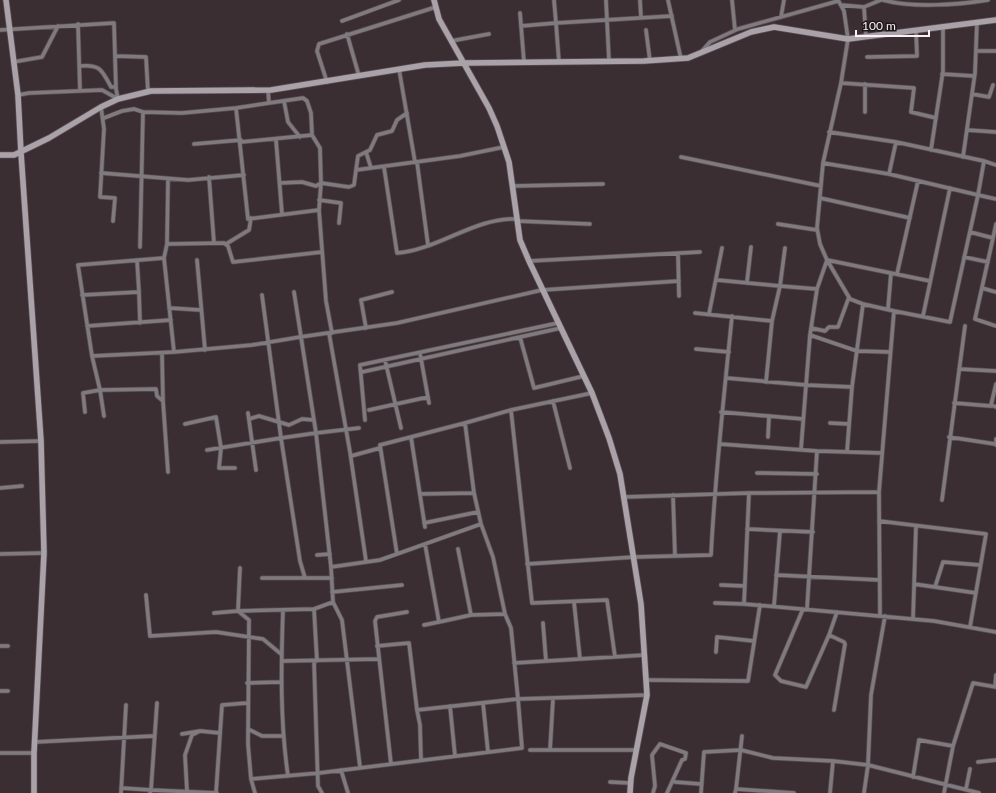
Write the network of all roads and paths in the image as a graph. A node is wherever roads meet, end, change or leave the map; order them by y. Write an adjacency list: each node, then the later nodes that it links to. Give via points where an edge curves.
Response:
1 (6, 0): 33 (street)
2 (399, 0): 24 (street)
3 (434, 0): 18 (street)
4 (554, 0): 28 (street)
5 (606, 0): 25 (street)
6 (640, 0): 23 (street)
7 (668, 0): 21 (street)
8 (732, 0): 36 (street)
9 (784, 0): 22 (street)
10 (838, 0): 16 (street); 22 (street)
11 (847, 0): 17 (street)
12 (882, 0): 14 (street); 19 (street)
13 (988, 0): 15 (street)
14 (936, 2): 15 (street)
15 (962, 2)
16 (841, 5): 17 (street); 41 (street)
17 (848, 6): 19 (street)
18 (436, 7): 38 (street); 42 (street, via 439,19)
19 (864, 7): 40 (street)
20 (520, 13): 31 (street)
21 (672, 16): 23 (street); 48 (street)
22 (781, 17): 36 (street)
23 (641, 18): 25 (street)
24 (342, 20)
25 (607, 20): 28 (street); 53 (street)
26 (996, 20): 27 (street)
27 (977, 22): 32 (street); 44 (street)
28 (556, 23): 31 (street); 52 (street)
29 (78, 24): 30 (street); 46 (street, via 114,23); 55 (street)
30 (58, 26): 33 (street); 50 (street, via 42,57)
31 (521, 26): 51 (street)
32 (943, 26): 37 (street); 57 (street)
33 (9, 29): 34 (street); 50 (street)
34 (0, 30)
35 (646, 30): 49 (street)
36 (735, 30): 45 (street, via 710,42)
37 (916, 30): 40 (street); 47 (street, via 917,56)
38 (347, 34): 58 (street); 60 (street, via 321,43 317,47)
39 (489, 34): 42 (street)
40 (866, 37): 41 (street)
41 (848, 39): 45 (street, via 774,26 751,32); 61 (street)
42 (451, 41): 54 (street)
43 (996, 51): 44 (street)
44 (976, 52): 59 (street)
45 (700, 53): 48 (street)
46 (115, 56): 64 (street); 67 (street, via 146,57)
47 (867, 57)
48 (681, 59): 49 (street)
49 (650, 61): 53 (street)
50 (13, 62): 69 (street)
51 (524, 62): 52 (street); 54 (street)
52 (559, 62): 53 (street)
53 (609, 62)
54 (464, 63): 56 (street); 89 (street, via 490,108)
55 (80, 66): 64 (street, via 97,67 102,70 111,87); 65 (street)
56 (399, 69): 58 (street); 77 (street)
57 (942, 74): 59 (street); 79 (street)
58 (359, 76): 60 (street)
59 (974, 76): 68 (street)
60 (327, 82): 66 (street)
61 (841, 83): 62 (street); 81 (street)
62 (865, 84): 76 (street); 79 (street, via 914,88 911,112)
63 (993, 85): 68 (street, via 989,97)
64 (116, 87): 70 (street)
65 (80, 90): 69 (street); 70 (street, via 102,90)
66 (268, 90): 67 (street); 72 (street)
67 (148, 92): 70 (street)
68 (972, 94): 80 (street)
69 (18, 95): 91 (street)
70 (118, 99): 73 (street)
71 (284, 101): 72 (street); 83 (street, via 303,98 307,101 311,113); 84 (street, via 288,122)
72 (269, 103): 74 (street)
73 (101, 106): 78 (street); 91 (street, via 49,138)
74 (236, 108): 75 (street, via 182,113); 86 (street)
75 (143, 112): 78 (street, via 134,109); 106 (street)
76 (865, 112)
77 (407, 114): 92 (street, via 397,120 392,131 377,135 373,147); 97 (street)
78 (104, 118): 103 (street)
79 (936, 118): 90 (street)
80 (967, 130): 82 (street); 95 (street)
81 (829, 132): 87 (street); 98 (street)
82 (996, 132)
83 (312, 135): 84 (street); 111 (street, via 320,148)
84 (300, 137): 85 (street)
85 (276, 140): 86 (street); 110 (street)
86 (241, 141): 88 (street); 105 (street)
87 (896, 142): 90 (street); 104 (street)
88 (194, 144)
89 (504, 147): 97 (street); 113 (street)
90 (931, 150): 95 (street)
91 (20, 152): 93 (street, via 14,155); 248 (street)
92 (366, 152): 101 (street); 102 (street, via 358,156)
93 (0, 155)
94 (681, 156): 114 (street)
95 (963, 157): 96 (street)
96 (984, 161): 99 (street); 116 (street)
97 (416, 162): 100 (street); 136 (street)
98 (823, 162): 104 (street); 114 (street)
99 (996, 165)
100 (384, 167): 101 (street); 136 (street, via 397,253)
101 (372, 168): 102 (street)
102 (356, 170): 111 (street, via 354,185)
103 (101, 173): 106 (street); 125 (street, via 100,198 115,198)
104 (889, 174): 109 (street)
105 (244, 175): 107 (street); 122 (street, via 248,219)
106 (142, 176): 108 (street); 137 (street)
107 (209, 177): 108 (street); 133 (street)
108 (168, 180): 134 (street)
109 (918, 181): 115 (street); 123 (street)
110 (280, 183): 111 (street, via 302,182 316,186); 121 (street)
111 (321, 183): 119 (street)
112 (603, 184): 113 (street)
113 (514, 186): 124 (street)
114 (821, 186): 117 (street)
115 (950, 188): 116 (street); 154 (street)
116 (978, 195): 118 (street); 131 (street)
117 (820, 198): 123 (street); 130 (street)
118 (996, 199)
119 (320, 200): 120 (street); 126 (street, via 341,203)
120 (319, 210): 121 (street); 141 (street)
121 (282, 214): 122 (street)
122 (251, 218): 135 (street, via 249,230)
123 (910, 218): 152 (street)
124 (517, 220): 127 (street); 136 (street, via 496,220); 149 (street, via 520,240)
125 (113, 221)
126 (339, 223)
127 (590, 224)
128 (778, 224): 130 (street)
129 (996, 224): 132 (street)
130 (817, 230): 148 (street)
131 (970, 232): 132 (street); 144 (street)
132 (994, 240): 150 (street)
133 (214, 243): 134 (street); 135 (street)
134 (167, 244): 145 (street)
135 (226, 244): 141 (street, via 233,262)
136 (428, 245)
137 (140, 247)
138 (751, 247): 156 (street)
139 (722, 248): 153 (street)
140 (786, 248): 157 (street)
141 (322, 252): 187 (street)
142 (700, 252): 143 (street)
143 (678, 253): 149 (street); 155 (street)
144 (964, 257): 150 (street); 177 (street, via 950,322)
145 (164, 258): 146 (street); 170 (street)
146 (137, 260): 161 (street); 165 (street, via 78,265)
147 (197, 260): 172 (street)
148 (826, 260): 151 (street); 159 (street); 168 (street)
149 (529, 261): 160 (street)
150 (988, 262): 158 (street)
151 (891, 273): 152 (street); 171 (street)
152 (897, 274): 154 (street)
153 (717, 280): 156 (street); 175 (street)
154 (930, 281): 177 (street)
155 (679, 282): 160 (street); 167 (street)
156 (747, 282): 157 (street)
157 (780, 286): 159 (street); 179 (street)
158 (982, 288): 164 (street); 184 (street, via 974,319)
159 (817, 289): 186 (street)
160 (542, 290): 182 (street); 185 (street, via 405,322)
161 (139, 292): 165 (street); 180 (street)
162 (294, 292): 189 (street)
163 (392, 292): 185 (street, via 361,300)
164 (996, 292)
165 (82, 295): 181 (street)
166 (262, 295): 191 (street)
167 (679, 296)
168 (849, 297): 169 (street); 186 (street, via 838,327 825,331)
169 (863, 304): 171 (street); 194 (street)
170 (169, 308): 172 (street); 178 (street)
171 (888, 309): 173 (street)
172 (201, 310): 193 (street)
173 (894, 311): 177 (street); 197 (street)
174 (695, 313): 175 (street)
175 (709, 314): 176 (street)
176 (732, 316): 179 (street); 196 (street)
177 (923, 316)
178 (171, 320): 180 (street); 195 (street)
179 (772, 321): 209 (street)
180 (140, 323): 181 (street)
181 (87, 326): 200 (street)
182 (560, 326): 190 (street); 199 (street); 207 (street)
183 (965, 326): 204 (street)
184 (996, 326)
185 (366, 328): 187 (street)
186 (811, 328): 188 (street)
187 (331, 333): 189 (street); 241 (street)
188 (810, 335): 194 (street); 211 (street)
189 (300, 336): 191 (street); 232 (street)
190 (520, 337): 202 (street); 207 (street, via 534,388)
191 (267, 343): 193 (street); 234 (street)
192 (696, 349): 196 (street)
193 (205, 350): 195 (street)
194 (857, 351): 197 (street); 212 (street)
195 (174, 352): 198 (street)
196 (729, 352): 208 (street)
197 (890, 352): 259 (street)
198 (162, 353): 200 (street); 216 (street)
199 (420, 353): 201 (street); 202 (street)
200 (92, 356): 213 (street)
201 (385, 360): 203 (street); 233 (street, via 360,366)
202 (421, 360): 203 (street); 215 (street)
203 (387, 367): 205 (street); 220 (street)
204 (959, 369): 206 (street); 219 (street)
205 (362, 372)
206 (996, 372)
207 (584, 376): 214 (street)
208 (726, 378): 209 (street); 226 (street)
209 (766, 382): 211 (street)
210 (996, 384): 221 (street)
211 (806, 385): 212 (street); 231 (street)
212 (852, 387): 238 (street)
213 (100, 390): 216 (street, via 156,389 157,396); 225 (street, via 83,392); 228 (street)
214 (592, 393): 217 (street); 276 (street, via 609,438)
215 (428, 397): 218 (street); 220 (street)
216 (164, 401): 264 (street)
217 (554, 401): 224 (street); 262 (street)
218 (429, 402)
219 (954, 403): 221 (street); 245 (street)
220 (396, 404): 223 (street); 240 (street)
221 (991, 406): 222 (street)
222 (996, 407)
223 (369, 410)
224 (511, 410): 235 (street); 295 (street)
225 (85, 412)
226 (721, 412): 229 (street); 251 (street)
227 (248, 413): 230 (street)
228 (104, 416)
229 (769, 416): 231 (street); 244 (street)
230 (249, 419): 234 (street, via 259,416); 250 (street)
231 (803, 419): 255 (street)
232 (314, 420): 234 (street, via 302,419 289,425); 242 (street)
233 (365, 420)
234 (279, 421): 246 (street)
235 (464, 423): 243 (street); 270 (street)
236 (830, 423): 238 (street)
237 (185, 424): 253 (street, via 216,417)
238 (849, 424): 258 (street)
239 (359, 428): 241 (street)
240 (401, 428)
241 (346, 430): 242 (street); 260 (street)
242 (316, 433): 246 (street); 289 (street)
243 (411, 437): 254 (street, via 380,445); 273 (street)
244 (768, 437)
245 (949, 437): 252 (street); 277 (street)
246 (281, 438): 250 (street); 302 (street, via 300,561)
247 (996, 439): 252 (street)
248 (41, 441): 249 (street); 287 (street)
249 (0, 442)
250 (252, 444): 253 (street); 263 (street)
251 (720, 444): 255 (street); 274 (street)
252 (995, 445)
253 (221, 448): 256 (street); 261 (street, via 219,468)
254 (380, 448): 260 (street); 290 (street)
255 (801, 449): 257 (street)
256 (207, 450)
257 (817, 451): 258 (street); 266 (street)
258 (846, 452): 259 (street)
259 (882, 453): 269 (street)
260 (351, 456): 294 (street)
261 (235, 468)
262 (570, 468)
263 (256, 470)
264 (168, 472)
265 (757, 473): 266 (street)
266 (817, 474): 272 (street)
267 (22, 486): 268 (street)
268 (0, 488)
269 (879, 492): 272 (street); 279 (street)
270 (474, 493): 273 (street); 278 (street)
271 (749, 493): 272 (street); 274 (street); 282 (street)
272 (816, 493): 284 (street)
273 (420, 494): 278 (street, via 425,525)
274 (714, 494): 275 (street); 292 (street, via 710,555)
275 (673, 495): 276 (street); 292 (street)
276 (624, 497): 293 (street)
277 (942, 500)
278 (478, 512): 280 (street)
279 (879, 521): 281 (street); 304 (street)
280 (481, 524): 285 (street); 327 (street, via 493,557)
281 (916, 526): 296 (street, via 986,534); 305 (street)
282 (747, 529): 283 (street); 308 (street)
283 (780, 530): 284 (street); 299 (street)
284 (813, 532): 300 (street)
285 (425, 544): 290 (street); 331 (street)
286 (458, 549): 326 (street)
287 (44, 553): 288 (street); 378 (street)
288 (0, 554)
289 (330, 554): 291 (street); 297 (street)
290 (397, 554): 294 (street, via 380,560)
291 (317, 555)
292 (675, 556): 293 (street)
293 (635, 557): 295 (street); 344 (street)
294 (366, 561): 297 (street)
295 (527, 564): 314 (street, via 532,603)
296 (980, 565): 309 (street, via 943,562); 311 (street)
297 (331, 567): 303 (street)
298 (240, 568): 322 (street)
299 (776, 575): 300 (street); 318 (street)
300 (810, 576): 304 (street); 320 (street)
301 (262, 578): 302 (street)
302 (305, 578): 303 (street)
303 (332, 578): 310 (street)
304 (880, 580): 328 (street)
305 (914, 584): 309 (street); 330 (street)
306 (402, 585): 310 (street)
307 (721, 586): 308 (street)
308 (745, 586): 316 (street)
309 (936, 587): 311 (street)
310 (332, 592): 313 (street)
311 (976, 593): 334 (street)
312 (146, 595): 337 (street, via 150,636 216,632)
313 (333, 602): 319 (street); 348 (street, via 342,620)
314 (574, 602): 345 (street, via 607,600); 347 (street)
315 (715, 603): 316 (street)
316 (744, 604): 317 (street)
317 (760, 605): 318 (street); 338 (street)
318 (774, 606): 320 (street)
319 (314, 609): 321 (street); 350 (street)
320 (805, 609): 324 (street); 336 (street, via 775,675 781,681 806,687)
321 (283, 610): 322 (street); 343 (street)
322 (238, 611): 325 (street); 337 (street, via 249,620)
323 (407, 612): 341 (street, via 377,617)
324 (837, 612): 328 (street); 336 (street)
325 (214, 613)
326 (471, 614): 327 (street); 331 (street)
327 (505, 614): 352 (street, via 511,628)
328 (880, 616): 329 (street)
329 (885, 616): 330 (street); 393 (street, via 871,695)
330 (912, 619): 334 (street)
331 (439, 622): 333 (street)
332 (543, 623): 351 (street)
333 (424, 625)
334 (970, 627): 335 (street)
335 (996, 632)
336 (829, 635): 369 (street, via 845,644)
337 (249, 637): 343 (street, via 263,639); 356 (street)
338 (754, 641): 342 (street, via 717,637); 354 (street, via 748,681)
339 (0, 646): 340 (street)
340 (8, 646)
341 (377, 646): 346 (street); 368 (street, via 409,642)
342 (716, 652)
343 (281, 654): 349 (street)
344 (645, 655): 345 (street); 354 (street)
345 (615, 657): 347 (street)
346 (378, 659): 348 (street); 392 (street)
347 (580, 659): 351 (street)
348 (346, 660): 350 (street); 394 (street)
349 (283, 661): 350 (street); 355 (street)
350 (316, 661): 397 (street)
351 (546, 661): 352 (street)
352 (514, 663): 361 (street)
353 (996, 675): 357 (street)
354 (646, 680): 360 (street)
355 (281, 682): 356 (street); 375 (street)
356 (247, 683): 363 (street)
357 (996, 687): 379 (street, via 973,683)
358 (0, 691): 359 (street)
359 (8, 691)
360 (647, 695): 362 (street); 382 (street)
361 (518, 699): 362 (street); 364 (street); 384 (street, via 522,748)
362 (553, 699): 381 (street)
363 (247, 703): 370 (street); 372 (street, via 222,705)
364 (483, 703): 367 (street); 384 (street)
365 (157, 704): 374 (street)
366 (126, 705): 377 (street)
367 (450, 706): 368 (street); 387 (street)
368 (417, 710): 388 (street)
369 (834, 710)
370 (248, 729): 375 (street, via 262,736); 400 (street)
371 (200, 731): 372 (street); 373 (street); 409 (street, via 192,735 185,755)
372 (220, 733): 414 (street)
373 (182, 734)
374 (153, 736): 377 (street); 408 (street)
375 (282, 736): 398 (street)
376 (742, 736): 383 (street)
377 (123, 739): 378 (street); 406 (street)
378 (35, 742): 386 (street)
379 (953, 746): 399 (street, via 919,740); 405 (street)
380 (530, 750): 381 (street)
381 (550, 750): 382 (street)
382 (636, 750): 403 (street)
383 (741, 750): 390 (street, via 772,758); 404 (street, via 704,752); 410 (street)
384 (488, 752): 387 (street)
385 (0, 753): 386 (street)
386 (34, 753): 412 (street)
387 (455, 756): 388 (street)
388 (421, 760): 392 (street)
389 (996, 760): 391 (street)
390 (833, 761): 393 (street); 423 (street)
391 (978, 762)
392 (391, 764): 394 (street)
393 (868, 765): 399 (street); 424 (street)
394 (360, 767): 396 (street)
395 (970, 769): 407 (street)
396 (341, 770): 397 (street); 417 (street)
397 (319, 773): 398 (street); 416 (street, via 318,786)
398 (288, 776): 400 (street)
399 (912, 777): 405 (street)
400 (251, 779): 415 (street)
401 (610, 782): 403 (street)
402 (675, 782): 404 (street)
403 (630, 783): 418 (street)
404 (701, 784): 421 (street)
405 (946, 784): 407 (street); 425 (street)
406 (121, 788): 408 (street); 413 (street)
407 (966, 789): 426 (street)
408 (150, 791): 409 (street)
409 (187, 791): 411 (street)
410 (735, 791): 422 (street)
411 (197, 792): 414 (street)
412 (34, 793)
413 (121, 793)
414 (217, 793)
415 (255, 793)
416 (322, 793)
417 (348, 793)
418 (630, 793)
419 (652, 793): 420 (street, via 655,786 652,755 660,744 686,753)
420 (667, 793)
421 (701, 793)
422 (794, 793)
423 (830, 793)
424 (864, 793)
425 (944, 793)
426 (979, 793)

